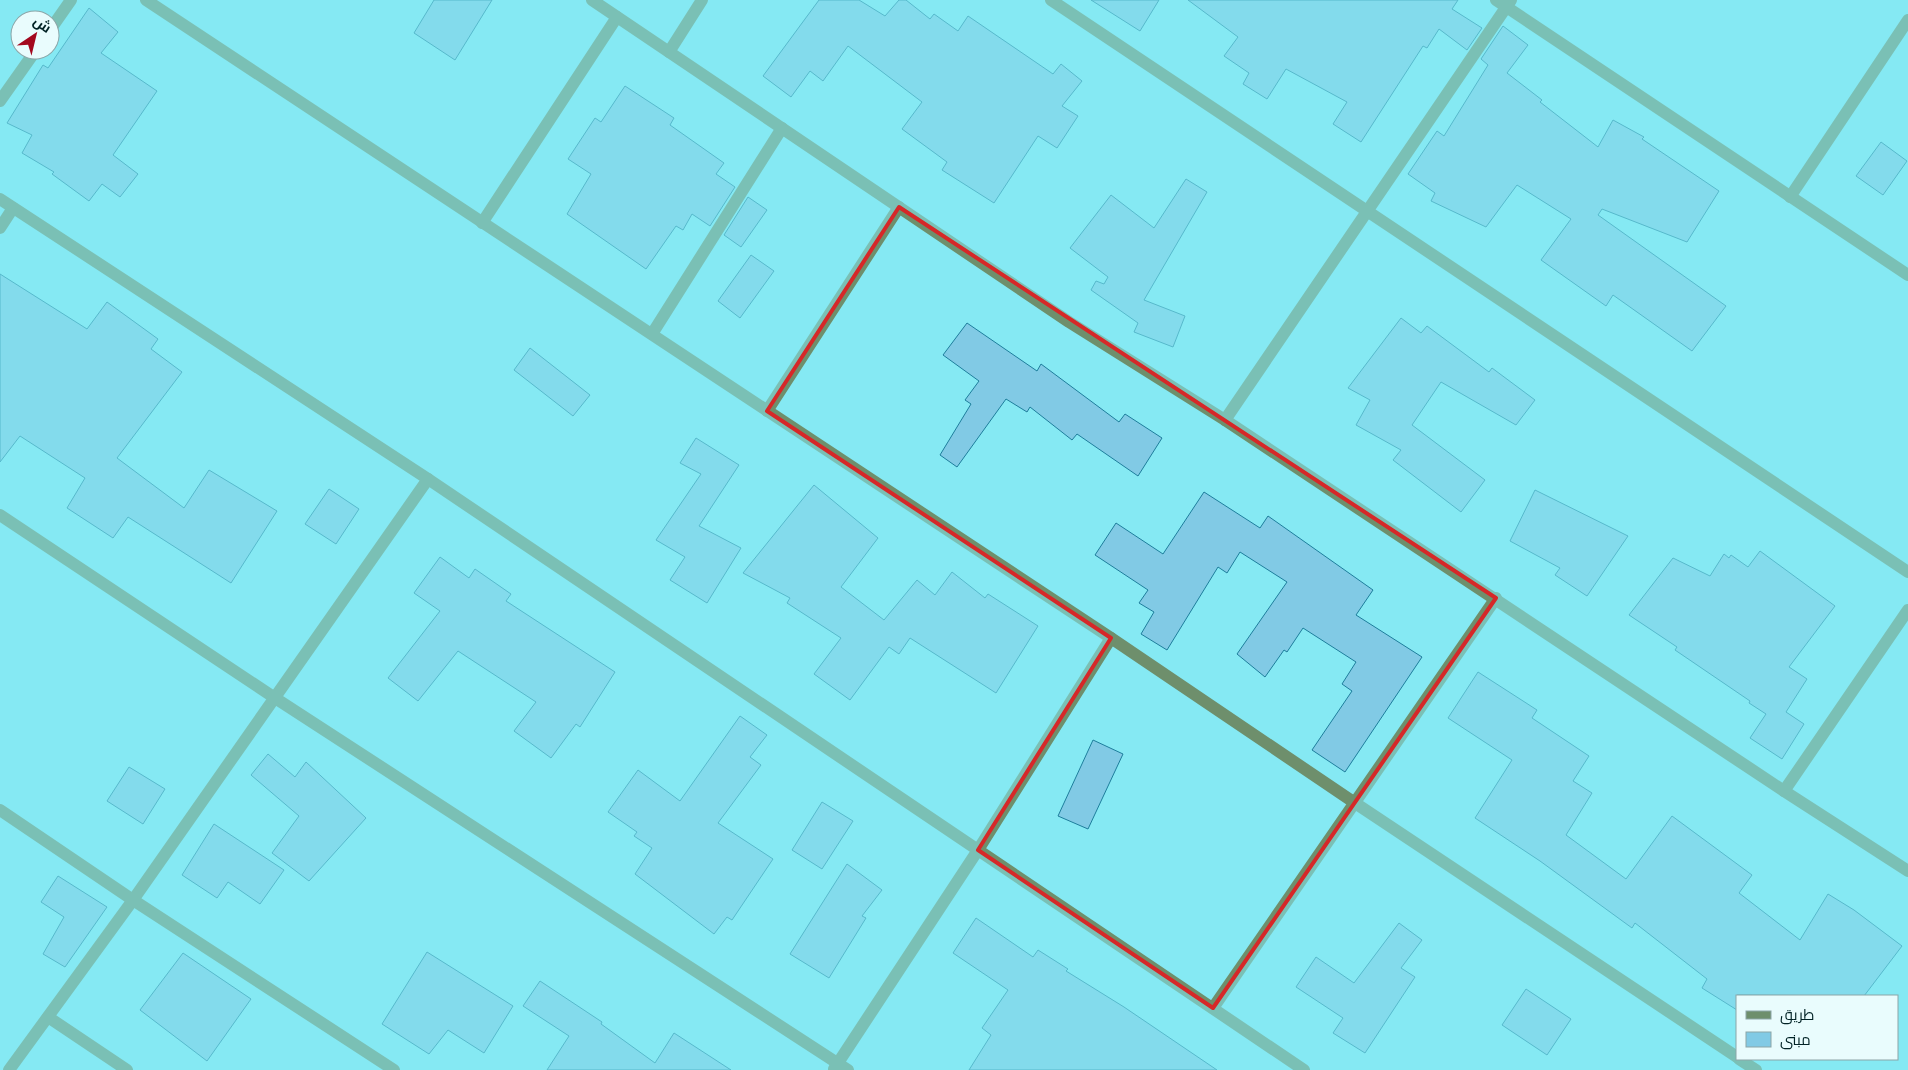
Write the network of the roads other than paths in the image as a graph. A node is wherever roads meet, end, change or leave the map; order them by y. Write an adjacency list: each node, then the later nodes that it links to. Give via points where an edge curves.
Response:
1 (71, 0): 7 (street)
2 (146, 0): 19 (street)
3 (592, 0): 8 (street)
4 (702, 0): 10 (street)
5 (1052, 0): 18 (street)
6 (1504, 2): 14 (street); 18 (street)
7 (60, 16)
8 (617, 17): 10 (street); 19 (street)
9 (1908, 20): 14 (street)
10 (669, 52): 13 (street)
11 (29, 60): 12 (street)
12 (0, 101)
13 (782, 128): 16 (street); 22 (street)
14 (1790, 196): 21 (street)
15 (0, 199): 17 (street)
16 (899, 207): 23 (street); 24 (street, via 1069,322)
17 (13, 208): 20 (street); 25 (street)
18 (1367, 211): 24 (street); 27 (street)
19 (482, 222): 22 (street)
20 (0, 228)
21 (1908, 275)
22 (652, 334): 23 (street)
23 (767, 410): 30 (street)
24 (1225, 420): 28 (street)
25 (428, 480): 31 (street); 35 (street)
26 (0, 515): 31 (street)
27 (1908, 572)
28 (1496, 598): 32 (street); 33 (street)
29 (1908, 610): 32 (street)
30 (1111, 638): 33 (street); 35 (street)
31 (275, 698): 37 (street); 42 (street)
32 (1784, 791): 36 (street)
33 (1355, 803): 38 (street); 40 (street)
34 (0, 810): 37 (street)
35 (978, 850): 38 (street); 42 (street)
36 (1908, 871)
37 (132, 900): 39 (street); 46 (street)
38 (1213, 1008): 47 (street)
39 (48, 1017): 44 (street); 45 (street)
40 (1736, 1057)
41 (1741, 1060): 43 (street)
42 (840, 1068)
43 (1752, 1069)
44 (9, 1070)
45 (127, 1070)
46 (394, 1070)
47 (1304, 1070)

